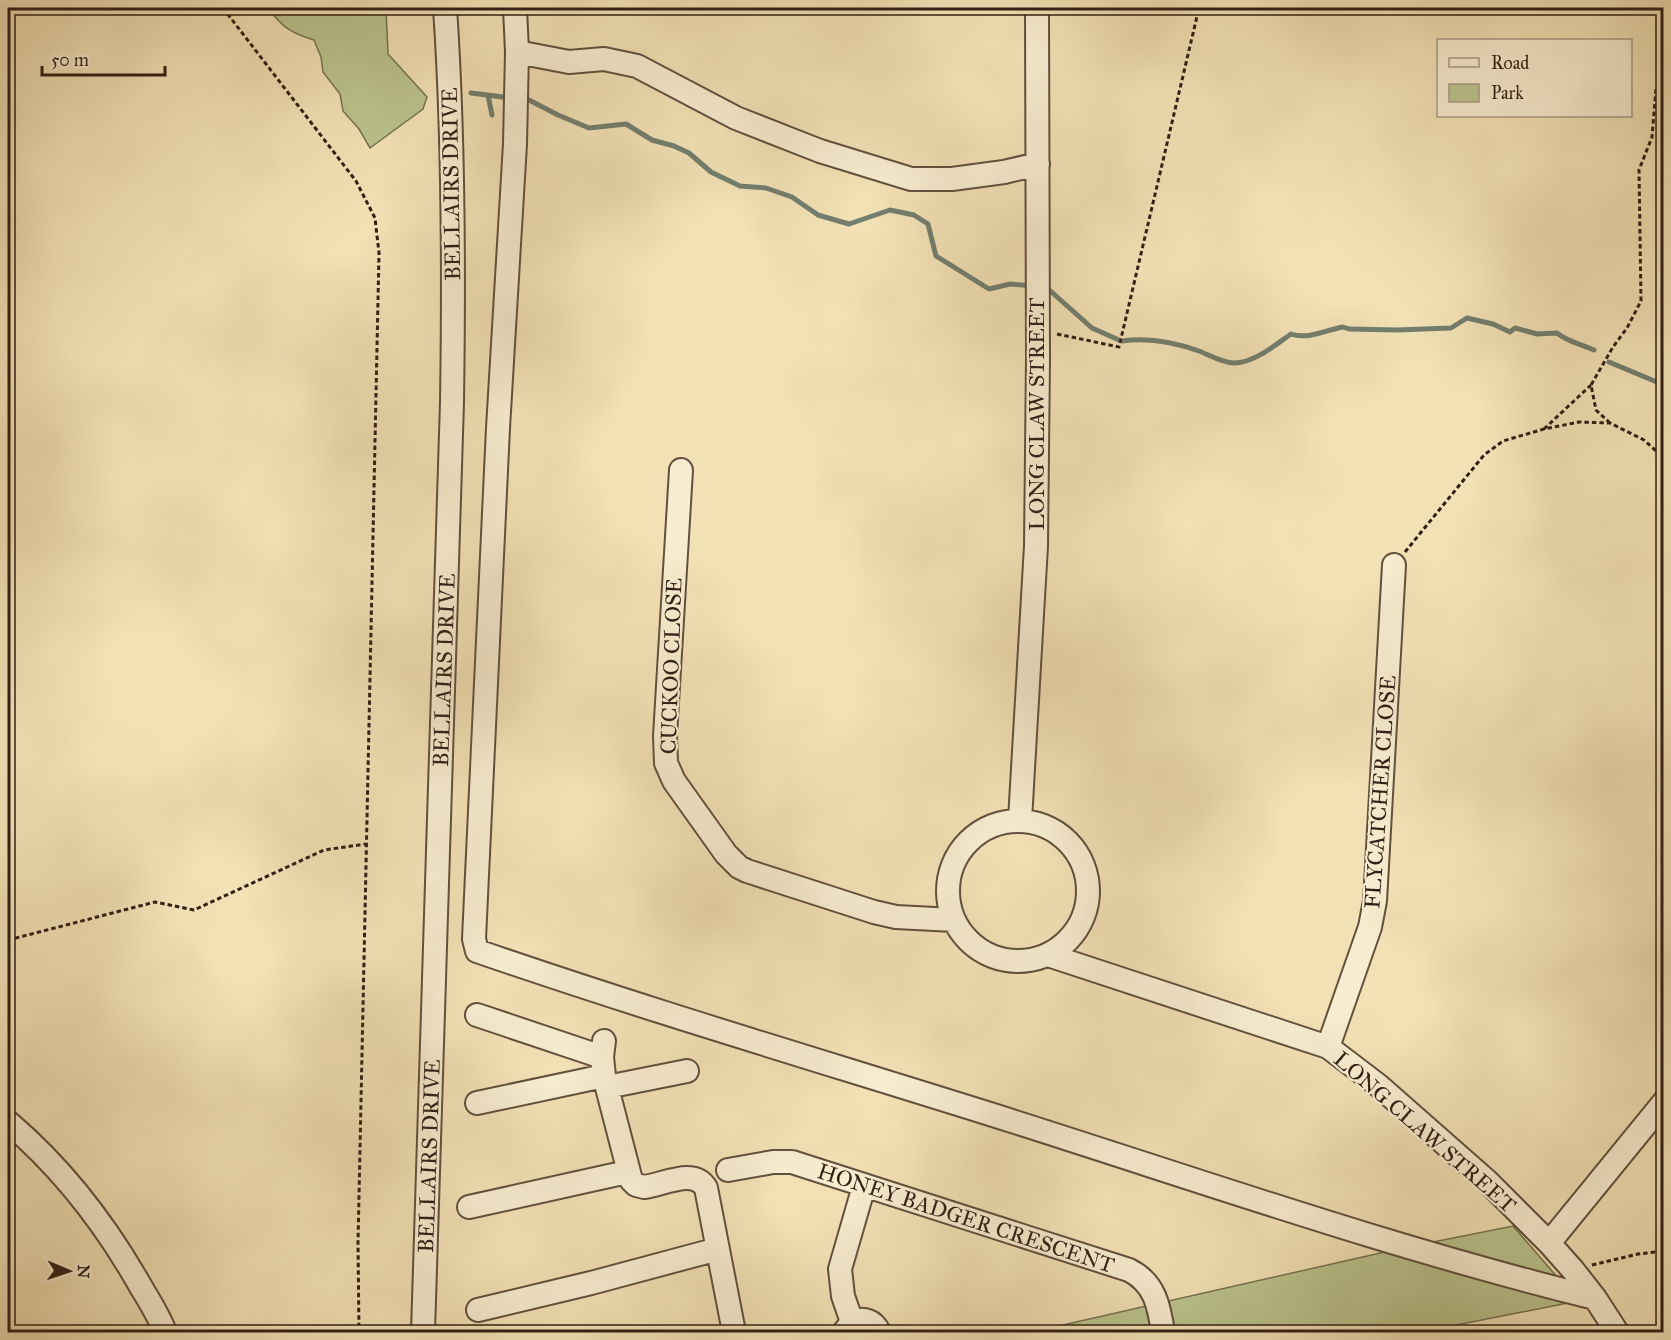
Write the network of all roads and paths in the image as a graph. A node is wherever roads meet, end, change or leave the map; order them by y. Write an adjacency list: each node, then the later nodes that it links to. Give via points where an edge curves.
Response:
1 (16, 8): 7 (path)
2 (223, 8): 19 (path, via 356,181 375,218 379,253)
3 (445, 8): 43 (street, BELLAIRS DRIVE, via 451,138 452,390)
4 (515, 8): 8 (street)
5 (1038, 8): 10 (street, LONG CLAW STREET)
6 (1199, 8): 11 (path, via 1119,347)
7 (8, 42)
8 (517, 52): 10 (street, via 569,62 604,59 637,66 736,118 820,151 911,179 952,179); 38 (street, via 474,939 477,951 1336,1225 1516,1279)
9 (1664, 71): 12 (path, via 1656,89 1652,137 1639,170 1641,301)
10 (1038, 164): 11 (street, LONG CLAW STREET)
11 (1038, 324): 18 (street, LONG CLAW STREET, via 1036,546)
12 (1591, 385): 13 (path, via 1596,410); 14 (path)
13 (1610, 423): 14 (path, via 1579,422); 15 (path, via 1644,440)
14 (1544, 429): 17 (path, via 1503,441 1484,455)
15 (1664, 458)
16 (681, 470): 20 (street, CUCKOO CLOSE, via 665,736 666,763 674,781 726,854 747,871 874,912)
17 (1394, 565): 24 (street, FLYCATCHER CLOSE, via 1373,911)
18 (1020, 820): 20 (street, via 997,824 976,835 960,852 950,873 948,897); 22 (street, via 1043,825 1064,837 1079,855 1087,877 1088,901 1081,923 1067,942)
19 (366, 844): 21 (path, via 324,850 194,910 155,902); 42 (path)
20 (954, 920): 22 (street, via 970,942 994,957 1012,962)
21 (8, 937)
22 (1048, 955): 24 (street, LONG CLAW STREET)
23 (477, 1015): 25 (street)
24 (1328, 1047): 34 (street, LONG CLAW STREET, via 1378,1085 1478,1174)
25 (604, 1065): 26 (street); 28 (street); 31 (street)
26 (687, 1071)
27 (1664, 1102): 34 (street)
28 (477, 1103)
29 (8, 1122): 41 (street, via 38,1147 97,1218)
30 (728, 1170): 32 (street, HONEY BADGER CRESCENT, via 783,1161)
31 (627, 1172): 33 (street); 35 (street, via 640,1187 688,1178 702,1182)
32 (864, 1186): 40 (street, via 840,1269); 48 (street, HONEY BADGER CRESCENT, via 1129,1270 1153,1290)
33 (469, 1207)
34 (1549, 1244): 37 (street, LONG CLAW STREET)
35 (718, 1249): 39 (street); 44 (street)
36 (1664, 1251): 37 (path)
37 (1573, 1270): 38 (street, LONG CLAW STREET)
38 (1595, 1298): 49 (street, LONG CLAW STREET)
39 (478, 1310)
40 (848, 1327): 45 (street, via 858,1320 869,1321)
41 (165, 1332)
42 (359, 1332)
43 (423, 1332)
44 (734, 1332)
45 (879, 1332)
46 (1095, 1332): 47 (path)
47 (1126, 1332)
48 (1163, 1332)
49 (1617, 1332)

